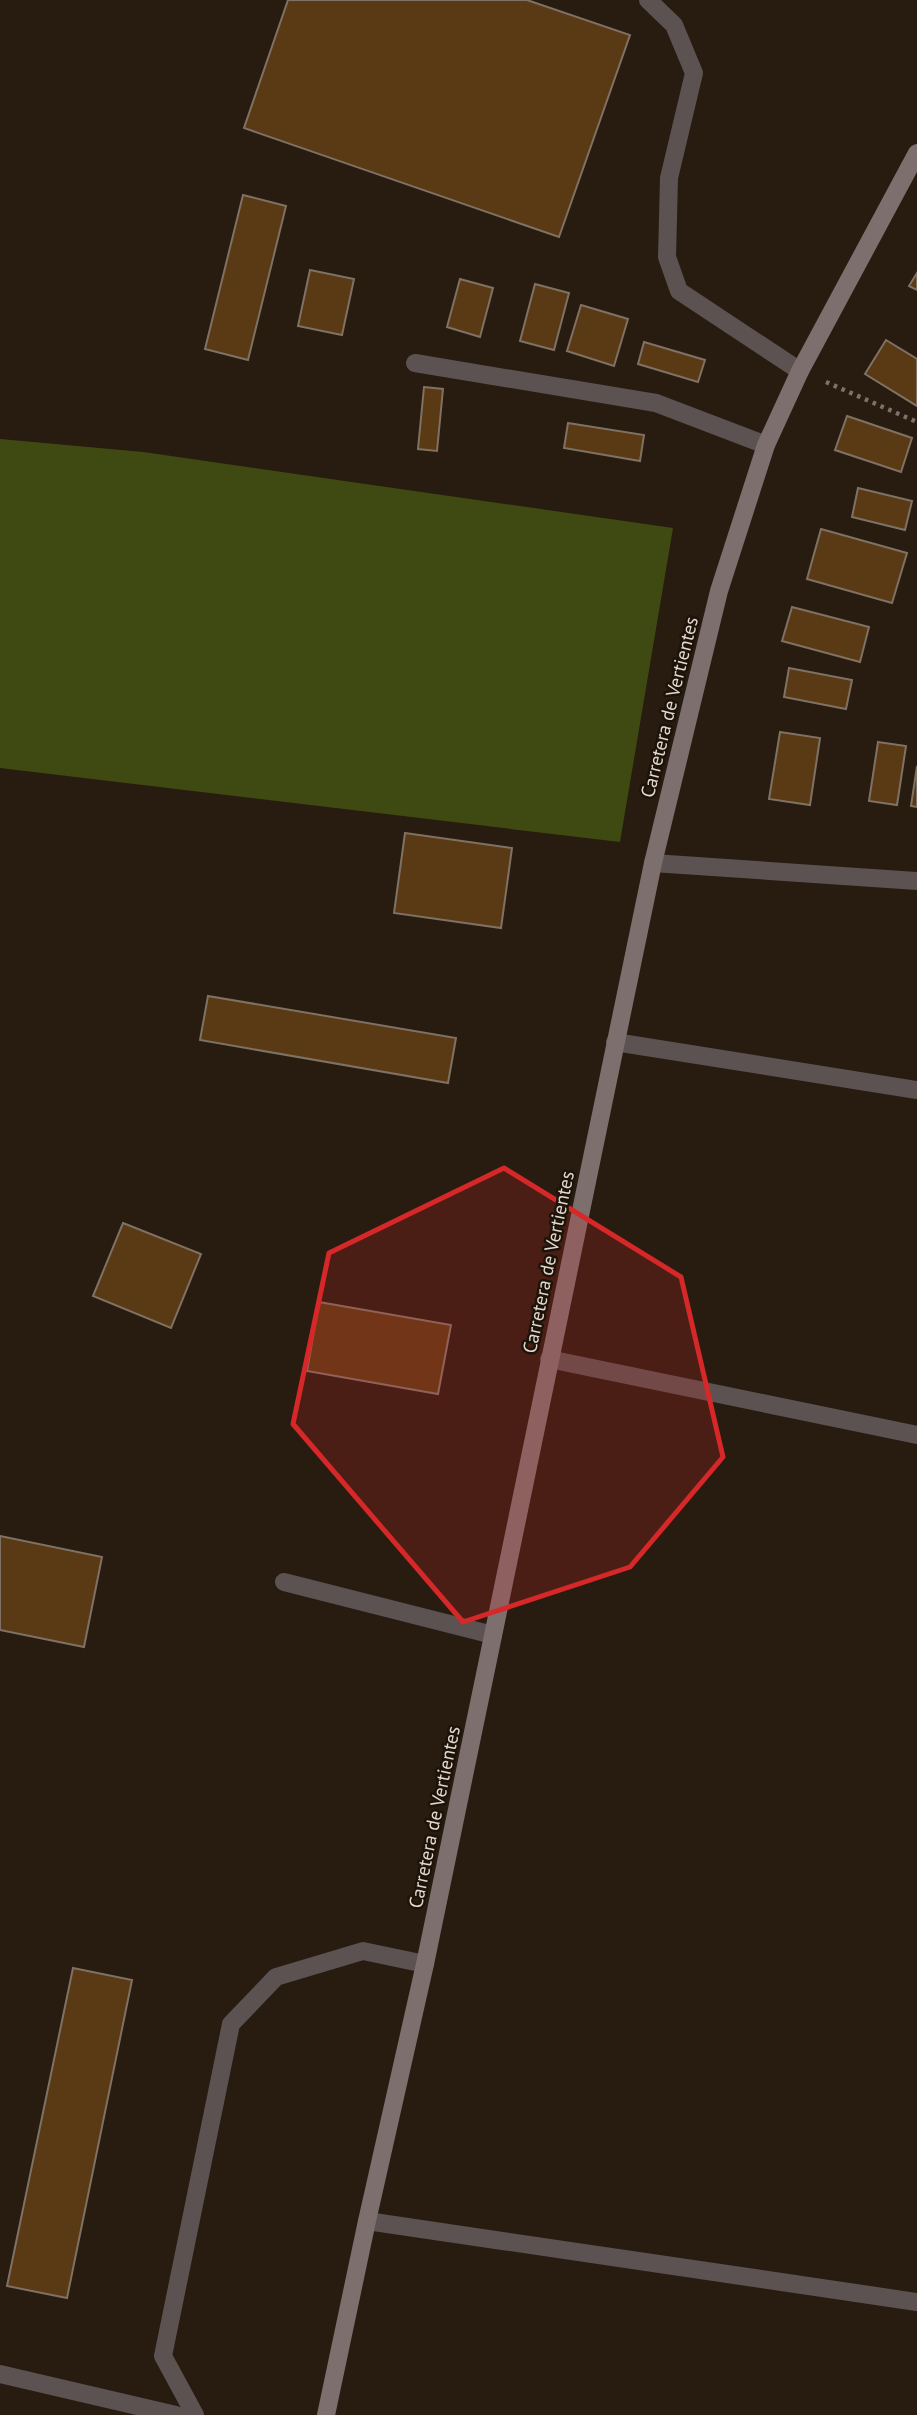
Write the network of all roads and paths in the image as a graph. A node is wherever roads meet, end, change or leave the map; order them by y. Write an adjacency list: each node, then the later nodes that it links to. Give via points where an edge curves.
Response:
1 (648, 0): 4 (street, via 674,25 694,73 669,178 667,257 679,291)
2 (917, 153): 4 (main road, Carretera de Vertientes)
3 (415, 363): 6 (street, via 656,403)
4 (800, 371): 5 (path); 6 (main road, Carretera de Vertientes)
5 (917, 422)
6 (766, 445): 7 (main road, Carretera de Vertientes, via 719,591)
7 (653, 863): 8 (street); 9 (main road, Carretera de Vertientes)
8 (917, 881)
9 (615, 1042): 10 (street); 11 (main road, Carretera de Vertientes)
10 (917, 1090)
11 (549, 1359): 12 (street); 14 (main road, Carretera de Vertientes)
12 (917, 1436)
13 (284, 1582): 14 (street)
14 (493, 1634): 15 (main road, Carretera de Vertientes)
15 (425, 1964): 16 (main road, Carretera de Vertientes); 20 (street, via 363,1951 276,1977 231,2024 163,2356)
16 (367, 2221): 17 (street); 21 (main road, Carretera de Vertientes)
17 (917, 2302)
18 (0, 2374): 19 (street)
19 (176, 2415)
20 (195, 2415)
21 (327, 2415)

